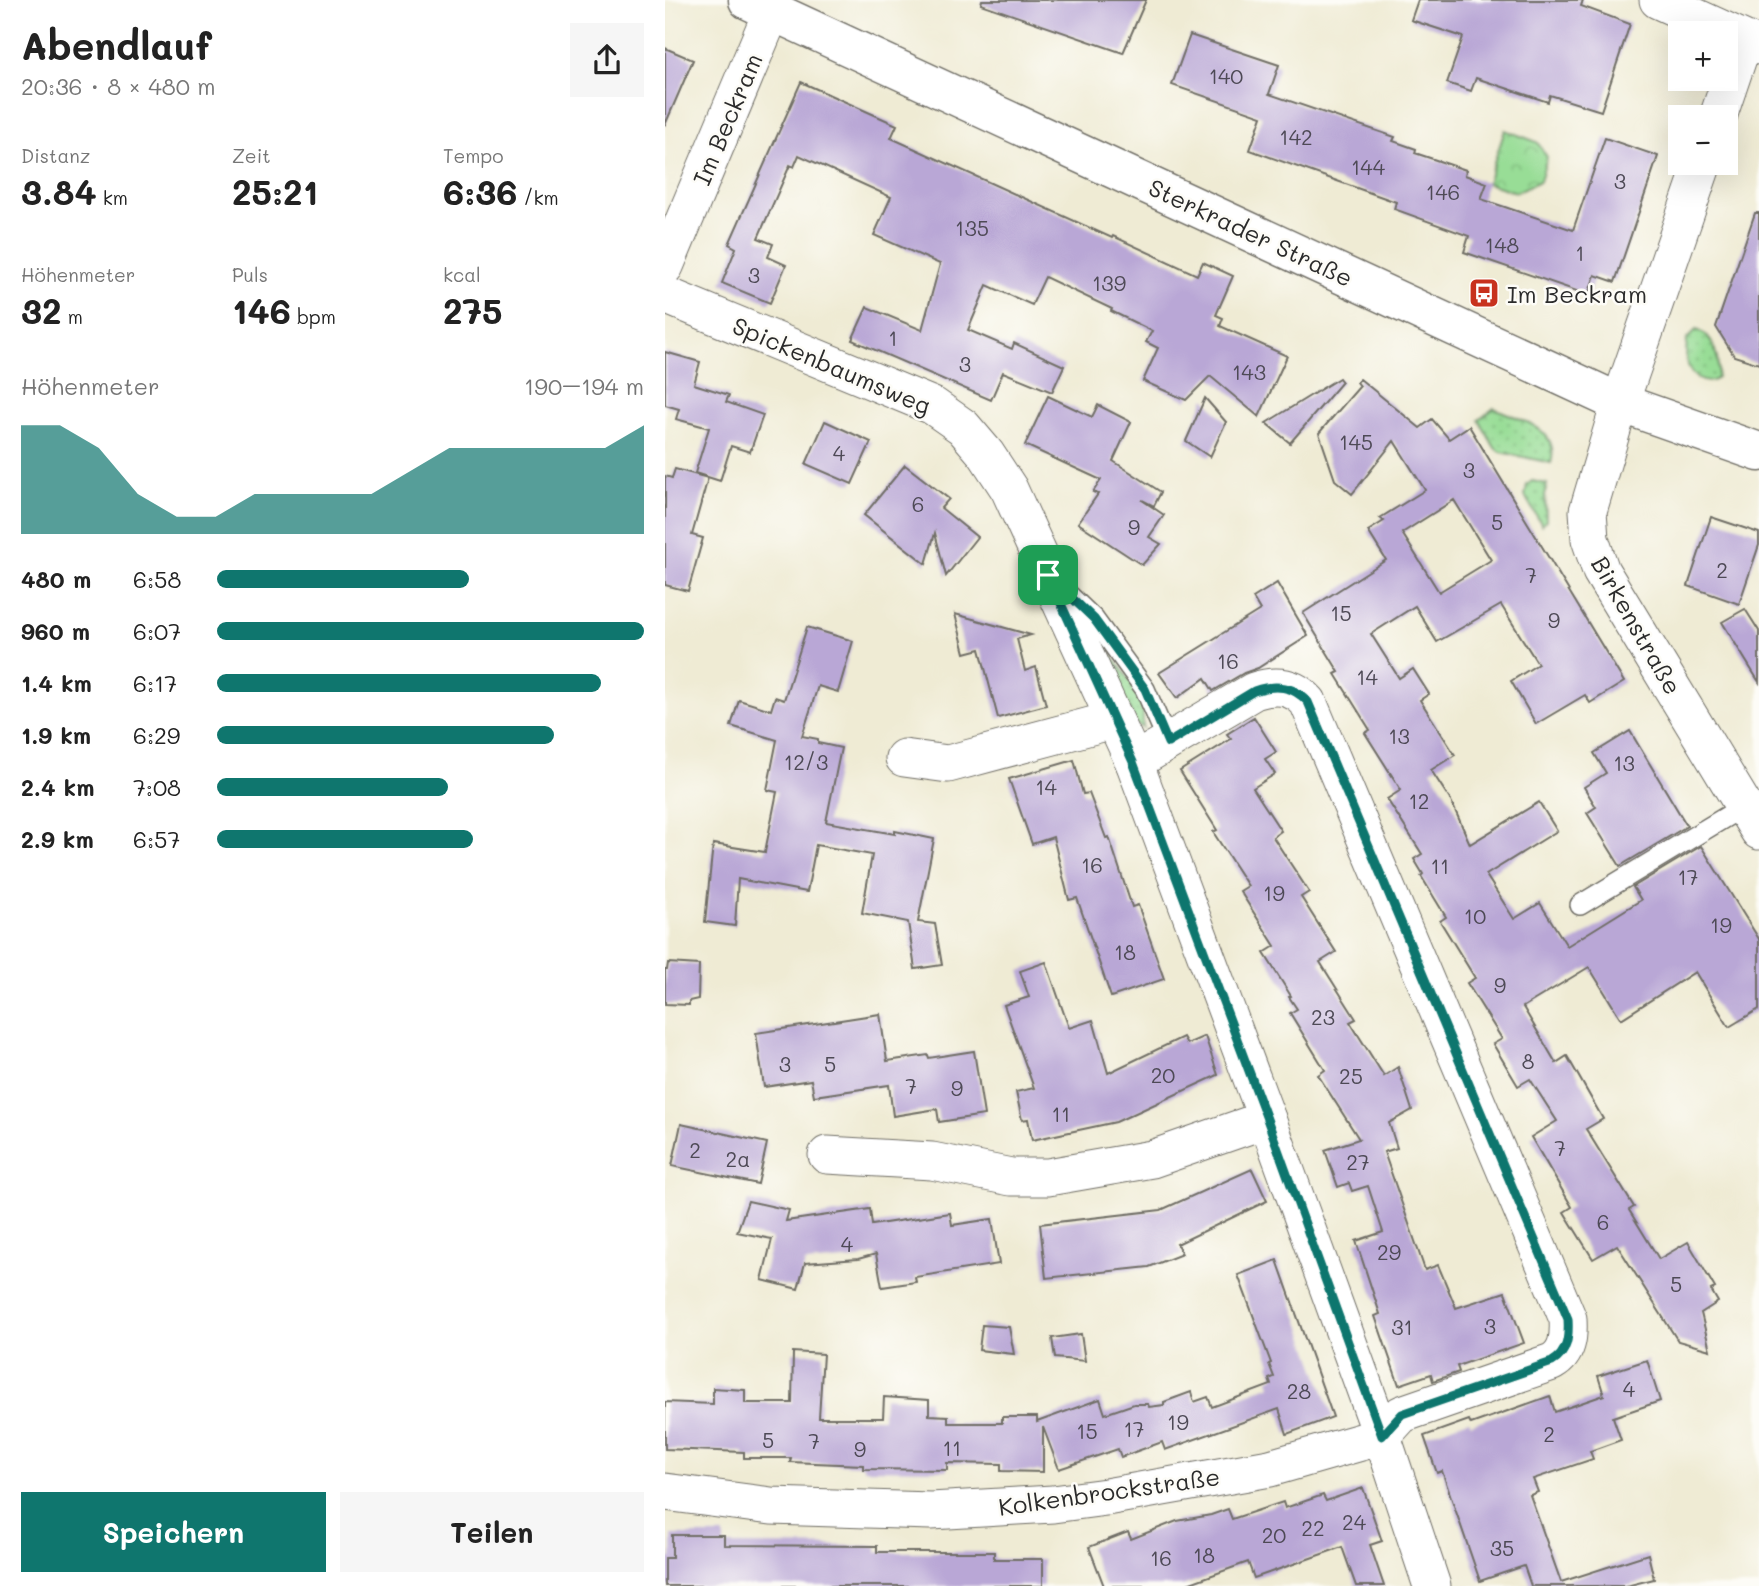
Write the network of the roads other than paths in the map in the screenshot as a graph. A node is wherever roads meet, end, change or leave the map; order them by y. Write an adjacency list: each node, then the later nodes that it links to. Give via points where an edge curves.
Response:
1 (1658, 0): 3 (street)
2 (760, 6): 6 (street, Im Beckram); 8 (main road, Sterkrader Straße)
3 (1751, 43): 4 (street)
4 (1723, 105)
5 (1699, 175): 8 (street, Birkenstraße)
6 (665, 266)
7 (665, 295): 10 (street, Spickenbaumsweg, via 933,406 963,427 1009,489)
8 (1620, 403): 9 (main road, Sterkrader Straße); 15 (street, Birkenstraße, via 1588,511 1590,540 1601,571)
9 (1759, 452)
10 (1048, 575): 11 (street, Spickenbaumsweg); 12 (lane, via 1094,619 1145,689)
11 (1113, 720): 13 (street, via 948,764); 14 (street, Spickenbaumsweg)
12 (1168, 743): 14 (street); 19 (street, via 1269,686 1293,690 1308,702 1568,1319 1569,1334 1560,1357 1402,1414)
13 (904, 758)
14 (1133, 762): 17 (street, Spickenbaumsweg)
15 (1751, 818): 16 (lane)
16 (1580, 905)
17 (1267, 1119): 18 (street, via 1152,1158 1048,1177 1011,1177 932,1161); 19 (street, Spickenbaumsweg)
18 (827, 1155)
19 (1382, 1436): 20 (street, Kolkenbrockstraße, via 1270,1468 1053,1504 932,1511 798,1507); 21 (street, Spickenbaumsweg)
20 (665, 1492)
21 (1432, 1586)

